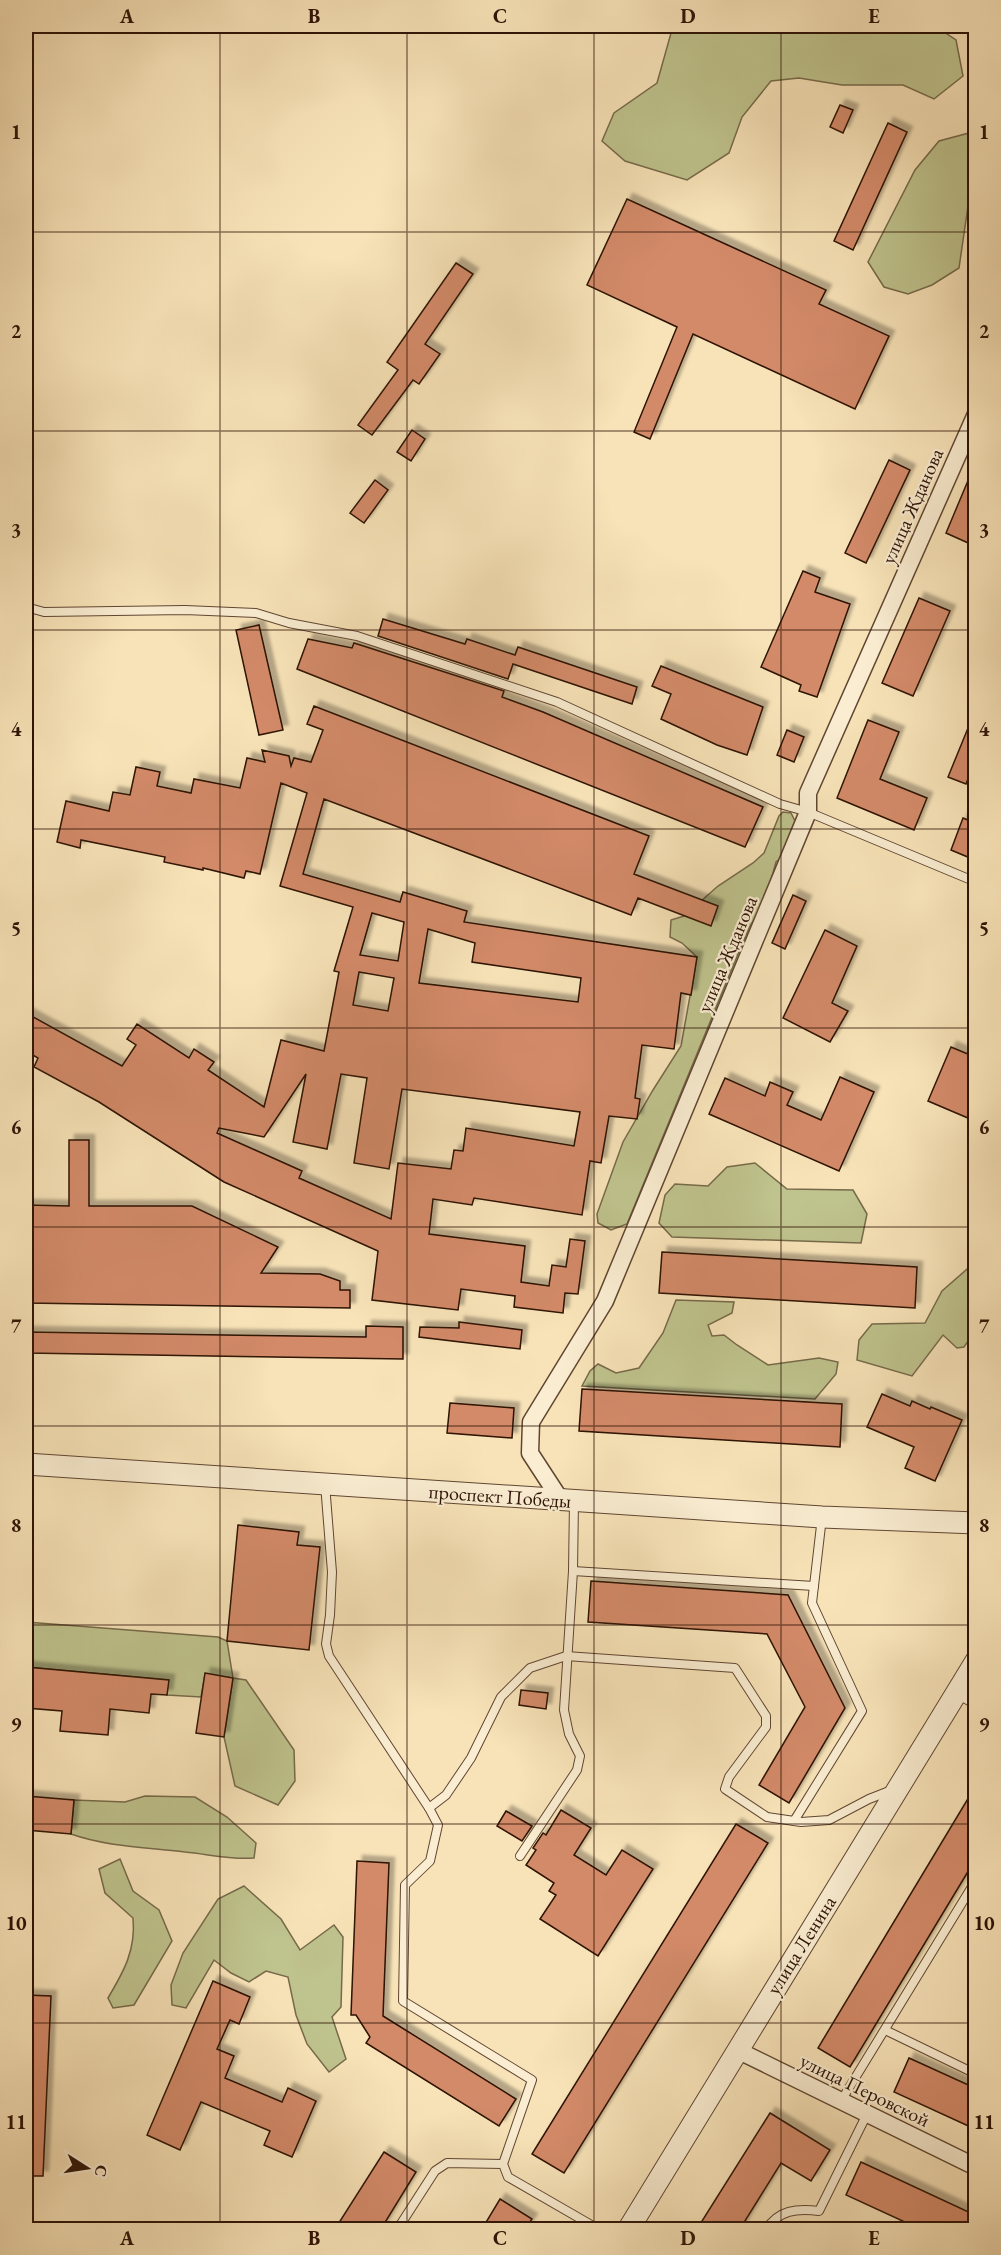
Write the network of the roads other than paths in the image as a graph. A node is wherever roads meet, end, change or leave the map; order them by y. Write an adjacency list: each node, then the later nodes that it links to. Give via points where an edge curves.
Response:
1 (975, 414): 3 (street, улица Жданова, via 808,793)
2 (26, 607): 3 (lane, via 44,612 256,613 357,636 557,702 780,804)
3 (808, 812): 4 (lane); 7 (street, улица Жданова, via 605,1301 531,1422 530,1453)
4 (975, 882)
5 (26, 1464): 6 (street, проспект Победы)
6 (324, 1484): 7 (street, проспект Победы); 17 (lane, via 332,1572 326,1644 329,1656)
7 (567, 1500): 8 (street, проспект Победы); 10 (lane)
8 (822, 1517): 9 (street, проспект Победы); 11 (lane)
9 (975, 1523)
10 (573, 1571): 11 (lane); 12 (lane)
11 (814, 1586): 18 (lane, via 812,1603 862,1711)
12 (566, 1656): 17 (lane, via 530,1668 501,1697 471,1758 446,1795); 18 (lane, via 735,1668 766,1716 766,1727 729,1777 725,1789 767,1817); 19 (lane, via 564,1710 569,1734 580,1756 577,1770)
13 (975, 1661): 14 (street, улица Ленина)
14 (956, 1694): 15 (lane); 16 (street, улица Ленина)
15 (975, 1705)
16 (898, 1788): 18 (lane, via 869,1798 830,1820); 22 (street, улица Ленина)
17 (429, 1808): 26 (lane, via 438,1825 430,1862 405,1886 403,2001 532,2080)
18 (794, 1821)
19 (520, 1856)
20 (975, 1880): 21 (lane)
21 (885, 2030): 23 (lane); 24 (lane)
22 (736, 2050): 24 (street, улица Перовской); 30 (street, улица Ленина)
23 (975, 2074)
24 (841, 2102): 25 (street, улица Перовской)
25 (867, 2114): 27 (street, улица Перовской); 31 (lane, via 819,2211 786,2211)
26 (503, 2163): 28 (lane, via 447,2163 435,2171); 29 (lane, via 508,2177)
27 (975, 2167)
28 (397, 2229)
29 (600, 2229)
30 (628, 2229)
31 (766, 2229)

